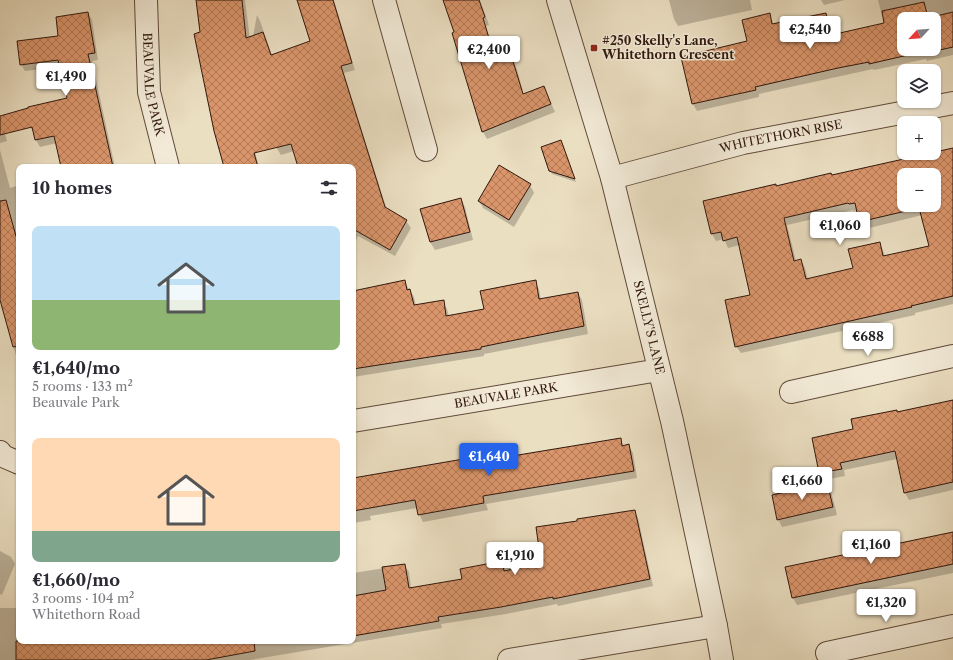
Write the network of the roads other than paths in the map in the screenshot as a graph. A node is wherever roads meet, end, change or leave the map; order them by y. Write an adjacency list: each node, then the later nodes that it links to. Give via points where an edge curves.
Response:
1 (146, 0): 6 (street, BEAUVALE PARK, via 149,92)
2 (384, 0): 5 (street)
3 (558, 0): 7 (street, SKELLY'S LANE)
4 (953, 103): 7 (street, WHITETHORN RISE, via 744,143)
5 (426, 150)
6 (167, 164)
7 (612, 178): 9 (street, SKELLY'S LANE)
8 (953, 356): 10 (street)
9 (659, 370): 11 (street, BEAUVALE PARK); 14 (street, SKELLY'S LANE)
10 (791, 392)
11 (356, 420)
12 (0, 452): 13 (street)
13 (16, 462)
14 (716, 626): 17 (street); 18 (street, SKELLY'S LANE)
15 (953, 626): 16 (street)
16 (826, 654)
17 (509, 660)
18 (722, 660)

